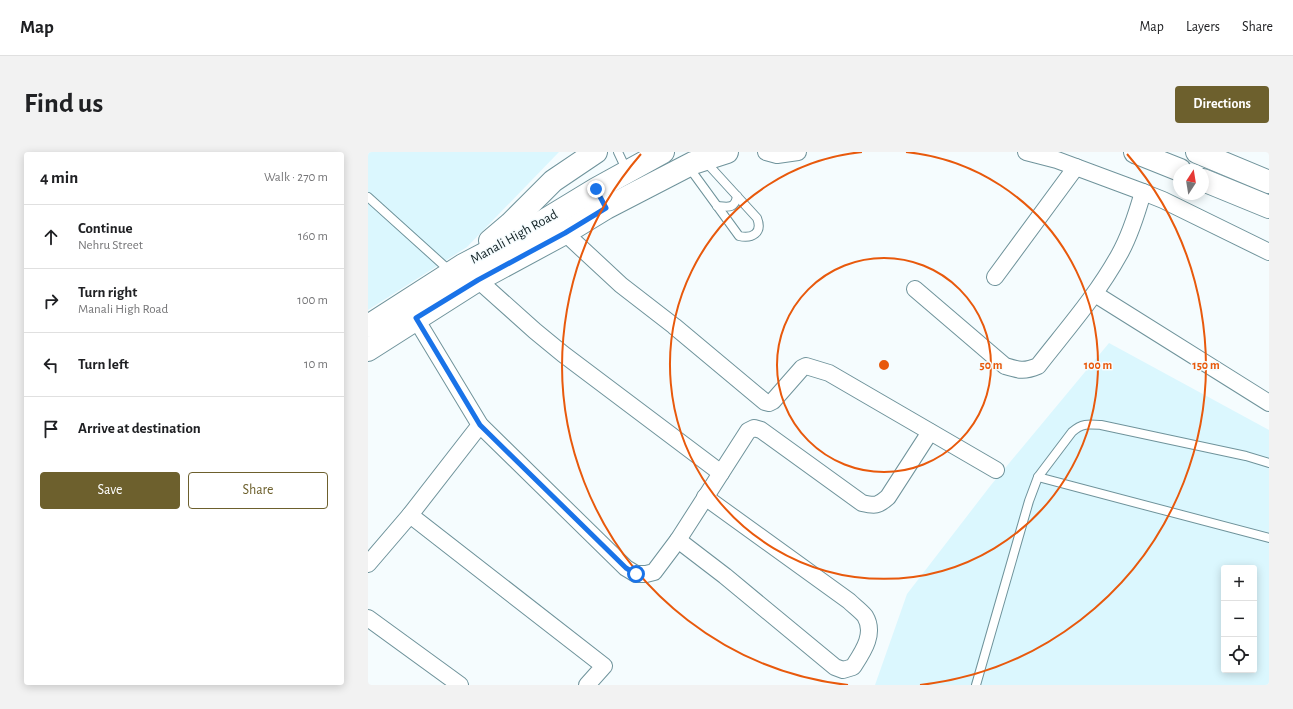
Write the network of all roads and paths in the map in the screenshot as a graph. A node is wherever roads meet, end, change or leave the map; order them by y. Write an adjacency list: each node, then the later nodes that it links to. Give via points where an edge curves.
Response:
1 (618, 152): 13 (lane)
2 (663, 152): 13 (main road, Manali High Road)
3 (727, 152): 10 (main road, Manali High Road)
4 (766, 152): 5 (street, via 777,155)
5 (798, 152)
6 (1026, 152): 11 (street)
7 (1135, 152): 12 (main road)
8 (1197, 152): 15 (main road)
9 (580, 162): 19 (main road); 24 (main road, via 553,181)
10 (696, 163): 13 (main road, Manali High Road); 17 (lane); 20 (lane)
11 (1076, 167): 16 (street); 25 (street)
12 (1173, 167)
13 (633, 181): 19 (main road, Manali High Road)
14 (1209, 182): 21 (main road)
15 (1269, 182)
16 (1143, 192): 23 (street); 27 (street, via 1120,254)
17 (737, 196): 20 (lane, via 732,206); 20 (lane, via 759,224 754,235 739,236)
18 (368, 197): 24 (lane)
19 (595, 202): 22 (main road, Manali High Road); 24 (main road, Manali High Road, via 522,234)
20 (717, 206)
21 (1269, 207)
22 (565, 233): 24 (main road, Manali High Road); 33 (street, via 621,285 765,402 773,401 806,366 829,373)
23 (1269, 252)
24 (464, 273): 28 (main road, Manali High Road); 29 (main road, Manali High Road); 36 (street, via 563,354)
25 (995, 277)
26 (915, 289): 27 (street, via 1005,366 1018,370 1038,366)
27 (1095, 294): 31 (street)
28 (416, 318): 30 (main road, Manali High Road); 32 (street)
29 (368, 326)
30 (368, 350)
31 (1269, 403)
32 (480, 425): 39 (street); 41 (street, via 626,568 636,574 654,572)
33 (930, 432): 35 (street); 36 (street, via 888,497 882,503 873,506 862,503 761,430 754,428 748,431)
34 (1269, 463): 37 (lane, via 1101,425 1086,424 1078,426 1072,432)
35 (996, 470)
36 (720, 473): 38 (street)
37 (1038, 477): 40 (lane); 46 (lane)
38 (705, 497): 41 (street); 41 (street, via 849,601 865,616 869,637 853,668 844,670 835,667)
39 (410, 515): 42 (street); 45 (street, via 604,666)
40 (1269, 538)
41 (678, 540)
42 (368, 564)
43 (368, 618): 44 (street)
44 (460, 685)
45 (587, 685)
46 (976, 685)

